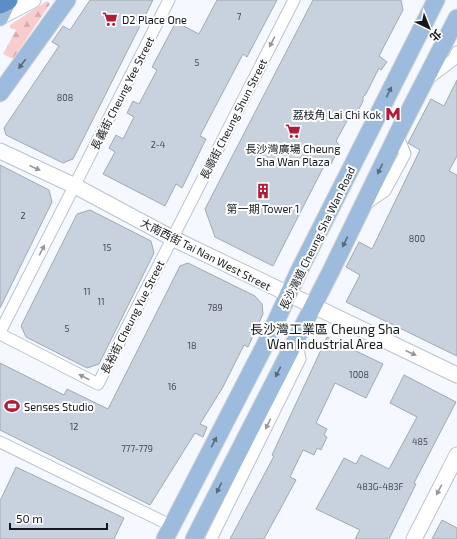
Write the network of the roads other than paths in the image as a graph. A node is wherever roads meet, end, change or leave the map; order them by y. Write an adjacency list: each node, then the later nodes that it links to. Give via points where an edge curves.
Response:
1 (8, 0): 7 (highway); 8 (main road)
2 (33, 0): 8 (street)
3 (67, 0): 12 (main road, one-way to 12)
4 (169, 0): 14 (street, 長義街 Cheung Yee Street)
5 (294, 0): 15 (street, 長順街 Cheung Shun Street, one-way to 15)
6 (436, 0): 16 (main road, 長沙灣道 Cheung Sha Wan Road, one-way to 6)
7 (0, 4)
8 (0, 17)
9 (457, 18): 11 (main road)
10 (457, 52): 11 (street, via 453,60)
11 (425, 82): 17 (main road, one-way to 17)
12 (0, 93)
13 (0, 151): 14 (street, 大南西街 Tai Nan West Street, one-way to 14)
14 (75, 186): 15 (street, 大南西街 Tai Nan West Street); 18 (street, 長裕街 Cheung Yue Street, one-way to 14)
15 (172, 238): 16 (street, 大南西街 Tai Nan West Street); 18 (street, 長裕街 Cheung Yue Street, one-way to 18, via 98,384)
16 (288, 294): 17 (street, 大南西街 Tai Nan West Street); 23 (main road, 長沙灣道 Cheung Sha Wan Road, one-way to 16, via 267,341)
17 (312, 306): 19 (main road); 20 (street, 大南西街 Tai Nan West Street, one-way to 20)
18 (0, 333)
19 (296, 338): 24 (main road, one-way to 24); 25 (street, one-way to 25, via 300,359)
20 (457, 375)
21 (0, 442): 23 (street)
22 (457, 455): 26 (street, one-way to 26)
23 (168, 532)
24 (194, 539)
25 (211, 539)
26 (414, 539)

